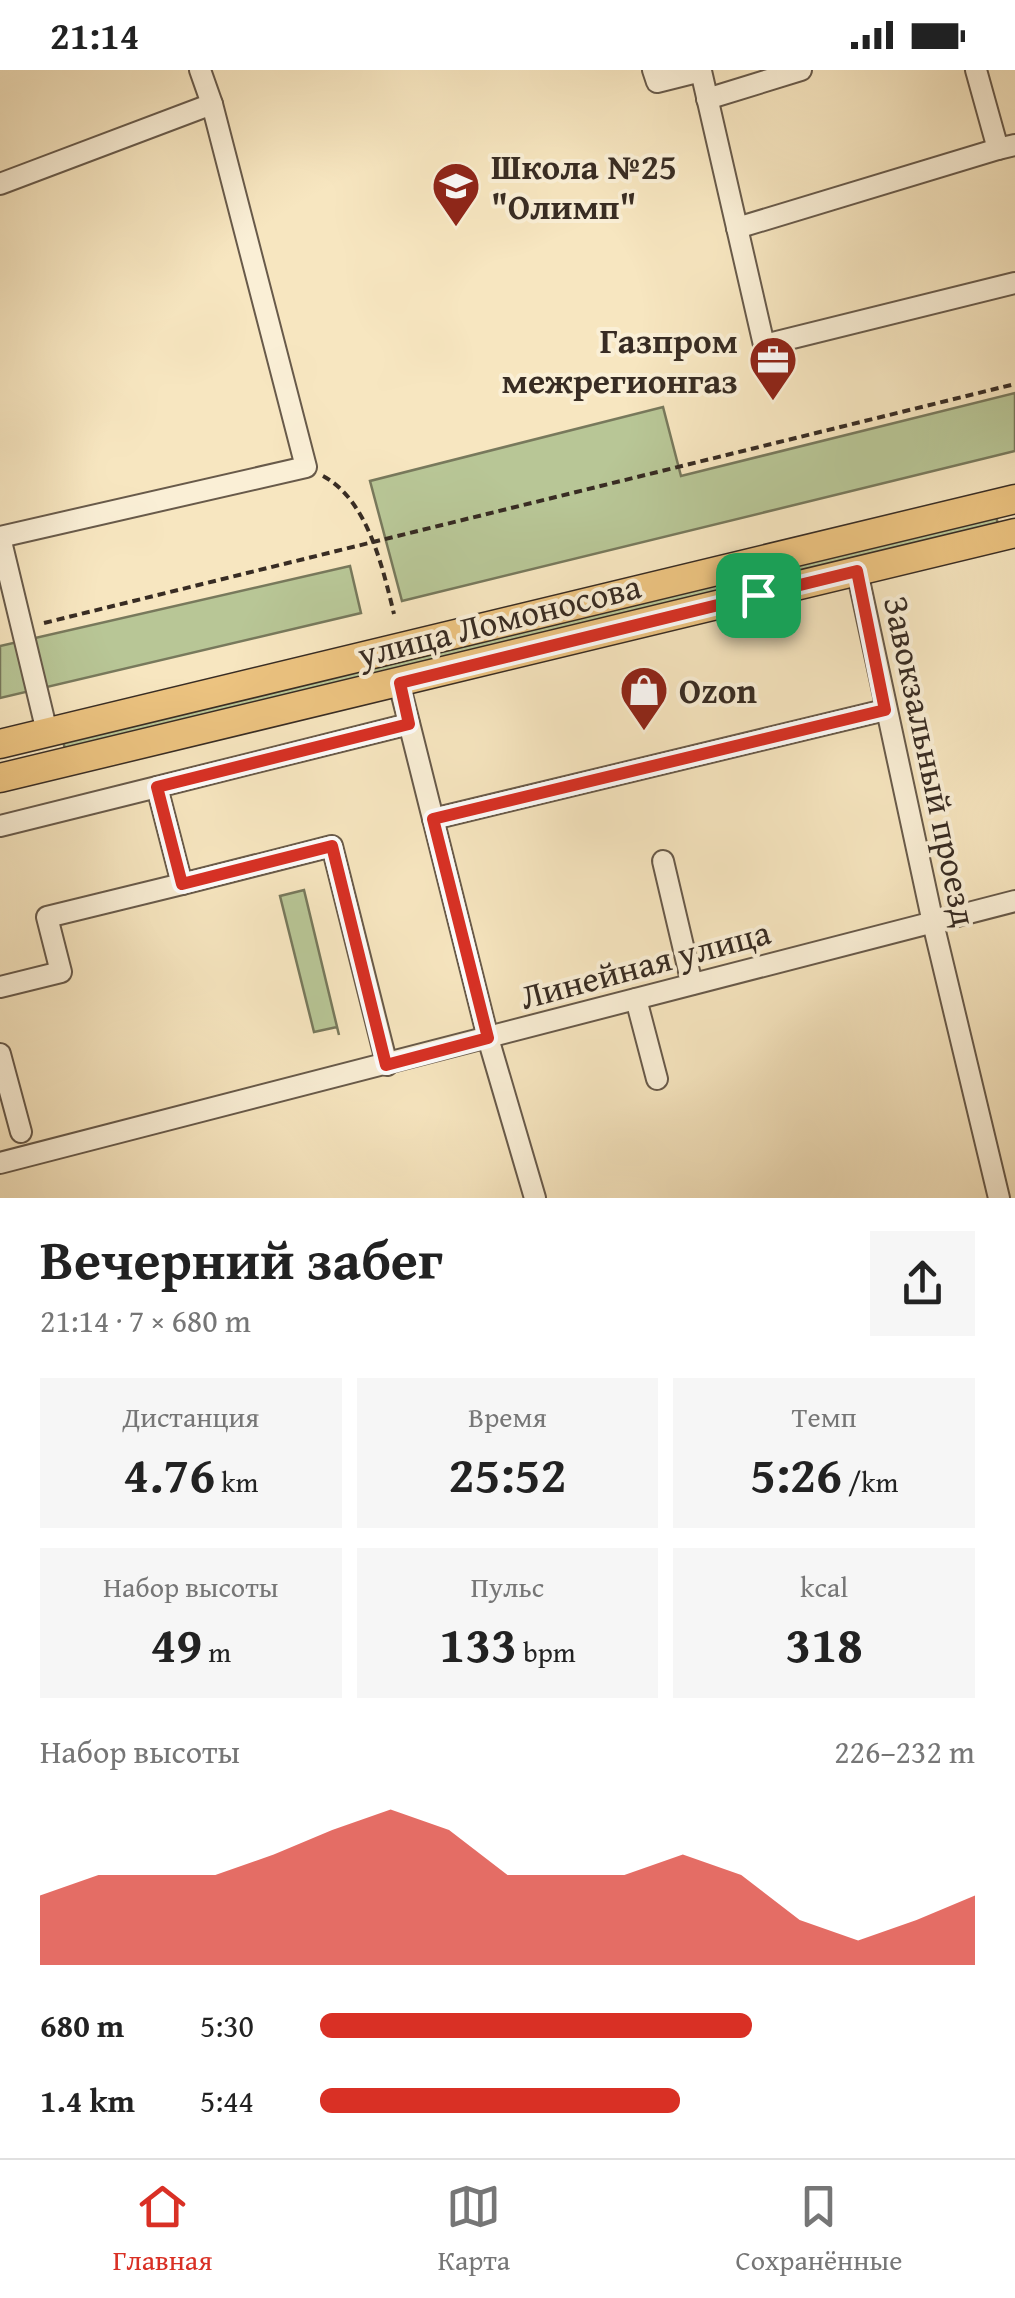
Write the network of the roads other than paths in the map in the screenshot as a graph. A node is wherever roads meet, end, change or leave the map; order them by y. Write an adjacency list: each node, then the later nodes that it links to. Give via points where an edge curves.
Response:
1 (200, 70): 6 (street)
2 (653, 70): 5 (street, via 656,82 700,71)
3 (801, 70): 5 (street)
4 (976, 70): 7 (street)
5 (707, 98): 9 (street)
6 (212, 104): 8 (street); 13 (street, via 306,467)
7 (1006, 147): 9 (street)
8 (0, 184)
9 (737, 228): 10 (street, via 764,344)
10 (1015, 283)
11 (1014, 506): 18 (main road, улица Ломоносова)
12 (1015, 533): 14 (main road, улица Ломоносова)
13 (0, 537): 18 (street)
14 (857, 571): 15 (main road, улица Ломоносова); 16 (street, Завокзальный проезд)
15 (400, 683): 17 (street); 20 (main road, улица Ломоносова)
16 (885, 710): 23 (street); 28 (street, Завокзальный проезд)
17 (409, 724): 22 (street); 23 (street)
18 (47, 732): 19 (main road, улица Ломоносова); 20 (main road)
19 (0, 744)
20 (54, 765): 21 (main road, улица Ломоносова)
21 (0, 778)
22 (157, 787): 24 (street); 26 (street)
23 (433, 819): 32 (street)
24 (0, 826)
25 (663, 861): 29 (street)
26 (182, 884): 30 (street, via 47,917 60,972); 34 (street, via 332,846)
27 (1015, 901): 28 (street, Линейная улица)
28 (933, 922): 29 (street, Линейная улица); 40 (street, Завокзальный проезд)
29 (692, 984): 31 (street, Линейная улица)
30 (0, 987)
31 (636, 999): 32 (street, Линейная улица); 35 (street)
32 (488, 1038): 34 (street, Линейная улица); 39 (street)
33 (0, 1054): 36 (street)
34 (386, 1065): 37 (street, Линейная улица)
35 (657, 1079)
36 (21, 1132)
37 (0, 1163)
38 (1015, 1195): 40 (street)
39 (536, 1198)
40 (1001, 1198)

